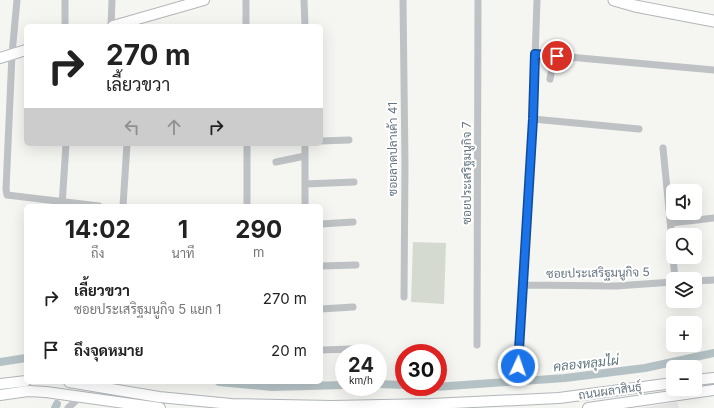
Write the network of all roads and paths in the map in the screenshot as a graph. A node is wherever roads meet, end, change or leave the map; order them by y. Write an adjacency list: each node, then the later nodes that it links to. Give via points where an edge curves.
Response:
1 (17, 0): 18 (street)
2 (65, 0): 13 (street)
3 (112, 0): 14 (street)
4 (246, 0): 15 (street)
5 (304, 0): 16 (street)
6 (403, 0): 52 (street, ซอยลาดปลาเค้า 41)
7 (478, 0): 55 (street, ซอยประเสริฐมนูกิจ 7)
8 (538, 0): 19 (street)
9 (614, 0): 11 (main road)
10 (198, 1): 12 (main road)
11 (714, 21)
12 (135, 23)
13 (64, 24)
14 (112, 24)
15 (246, 24)
16 (305, 24)
17 (24, 51): 18 (main road)
18 (12, 54): 21 (main road); 37 (street, via 7,195)
19 (535, 54): 20 (street); 24 (street)
20 (557, 56): 22 (street); 23 (street)
21 (0, 58)
22 (714, 70)
23 (550, 79)
24 (533, 119): 25 (street); 51 (street)
25 (639, 129)
26 (349, 140): 27 (street)
27 (323, 141)
28 (66, 146): 37 (street)
29 (127, 146): 38 (street)
30 (247, 146): 39 (street)
31 (305, 146): 33 (street)
32 (663, 148): 43 (street)
33 (305, 156): 34 (street); 36 (street)
34 (276, 162)
35 (354, 182): 36 (street)
36 (305, 184): 40 (street)
37 (63, 204)
38 (124, 204)
39 (247, 204)
40 (305, 204)
41 (714, 218): 43 (street)
42 (353, 222): 44 (street)
43 (671, 223): 45 (street)
44 (323, 224)
45 (671, 228)
46 (356, 265): 47 (street)
47 (323, 266)
48 (714, 280): 49 (street)
49 (702, 281)
50 (666, 282): 51 (street, ซอยประเสริฐมนูกิจ 5, via 616,286)
51 (523, 285): 58 (street)
52 (404, 297)
53 (353, 307): 54 (street)
54 (323, 309)
55 (477, 345)
56 (323, 350): 57 (street)
57 (335, 350)
58 (518, 366)
59 (714, 378): 60 (main road)
60 (702, 379)
61 (24, 381): 62 (main road)
62 (0, 384)
63 (81, 384): 64 (main road, ถนนผลาสินธุ์, via 159,397 231,404 332,406 559,398)
64 (666, 384)
65 (714, 390): 70 (main road, ถนนผลาสินธุ์)
66 (0, 395): 67 (main road, via 28,391)
67 (81, 396): 68 (street); 69 (main road)
68 (68, 408)
69 (160, 408)
70 (588, 408)

